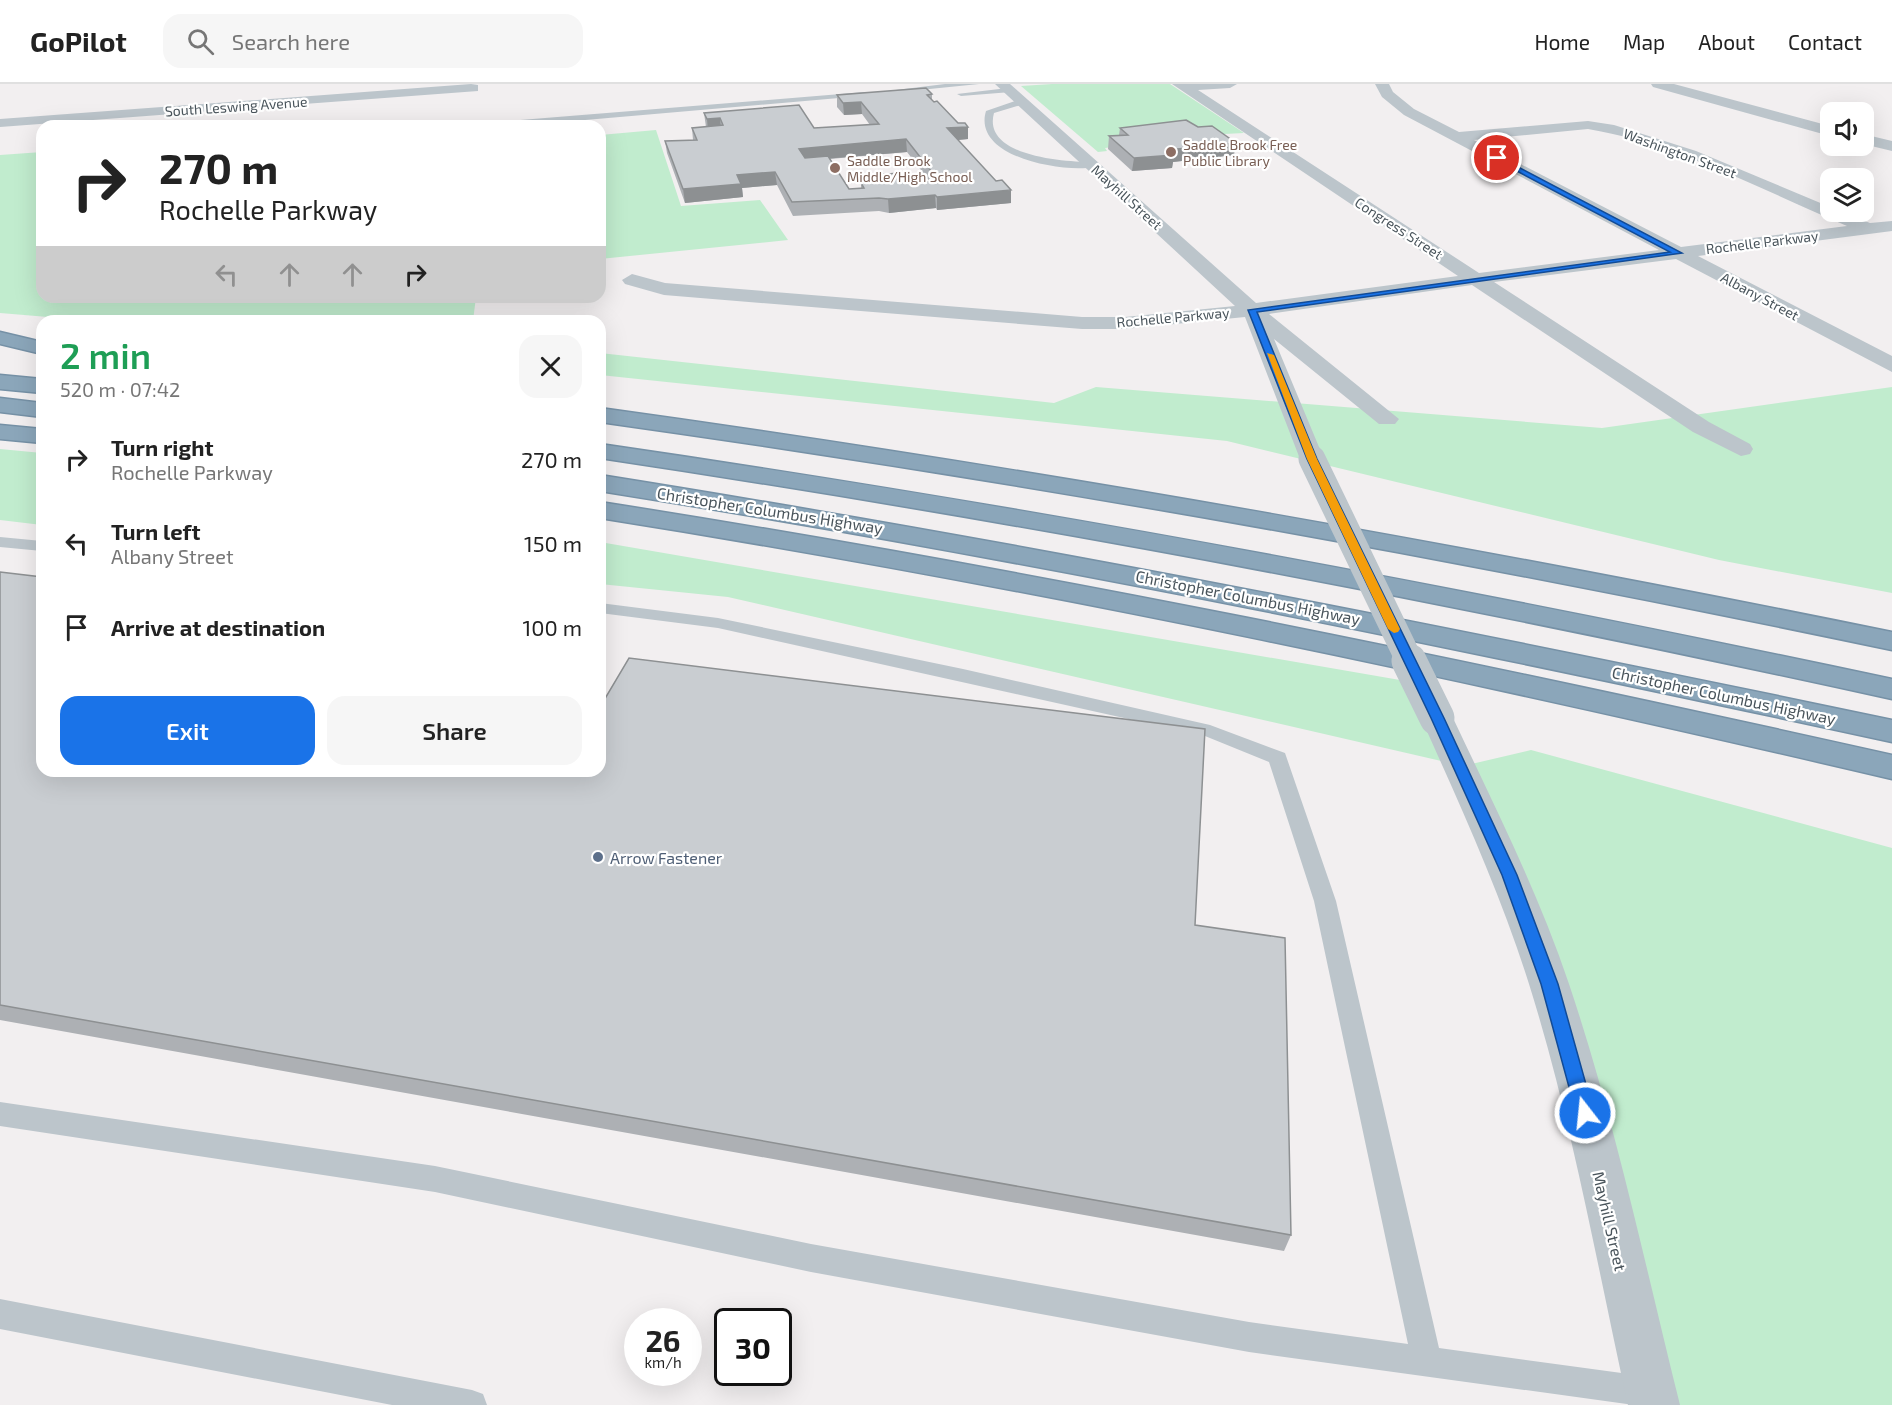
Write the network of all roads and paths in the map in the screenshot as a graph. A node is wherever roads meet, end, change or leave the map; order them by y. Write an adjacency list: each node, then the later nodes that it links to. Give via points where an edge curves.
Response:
1 (975, 84): 7 (lane, via 894,95)
2 (1230, 84): 6 (street)
3 (1382, 84): 17 (street, Albany Street, via 1396,103)
4 (1658, 84): 16 (street)
5 (473, 86): 11 (street); 13 (street, South Leswing Avenue)
6 (1181, 86): 25 (street, Congress Street)
7 (1010, 92): 20 (street, Mayhill Street); 20 (lane, via 986,119 994,138 1007,148 1036,159)
8 (868, 93): 14 (lane)
9 (874, 101): 10 (lane)
10 (814, 109)
11 (474, 118)
12 (36, 120): 15 (street, South Leswing Avenue)
13 (38, 120)
14 (555, 120)
15 (0, 123)
16 (1820, 128)
17 (1456, 137): 22 (street, Washington Street, via 1588,125 1608,127 1710,162); 24 (street, Albany Street)
18 (1874, 142): 19 (street)
19 (1892, 146)
20 (1091, 165): 27 (street, Mayhill Street)
21 (1892, 226): 22 (street, Rochelle Parkway)
22 (1868, 229): 23 (street, Washington Street); 24 (street, Rochelle Parkway)
23 (1892, 240)
24 (1678, 253): 25 (street, Rochelle Parkway); 32 (street, Albany Street)
25 (1475, 279): 27 (street, Rochelle Parkway); 41 (street, Congress Street, via 1701,427)
26 (632, 280): 27 (street, Rochelle Parkway, via 664,289 1082,323 1125,323)
27 (1252, 310): 38 (street, Mayhill Street); 57 (street, Mayhill Street, bridge, via 1312,459 1509,875 1550,984 1585,1113)
28 (0, 338): 29 (highway)
29 (36, 347)
30 (0, 348): 31 (highway)
31 (36, 349)
32 (1892, 365)
33 (0, 382): 34 (highway)
34 (36, 385)
35 (0, 405): 36 (highway)
36 (36, 409)
37 (606, 416): 48 (highway, via 1182,504)
38 (1387, 419)
39 (0, 432): 40 (highway)
40 (36, 435)
41 (1741, 449)
42 (606, 453): 49 (highway, Christopher Columbus Highway, via 894,496 1201,550 1472,601)
43 (606, 484): 51 (highway, Christopher Columbus Highway, via 1190,585)
44 (606, 511): 50 (highway, via 1000,578 1336,644)
45 (0, 542): 46 (lane)
46 (36, 545)
47 (606, 609): 56 (lane, via 718,623 974,678 1210,731 1278,758 1325,901)
48 (1892, 641)
49 (1892, 689)
50 (1703, 723): 52 (highway); 53 (highway)
51 (1892, 731)
52 (1892, 767)
53 (1892, 785)
54 (0, 1114): 56 (lane, via 435,1179 811,1257 1249,1337)
55 (0, 1314): 58 (lane)
56 (1427, 1361): 57 (lane)
57 (1652, 1399)
58 (472, 1405)

